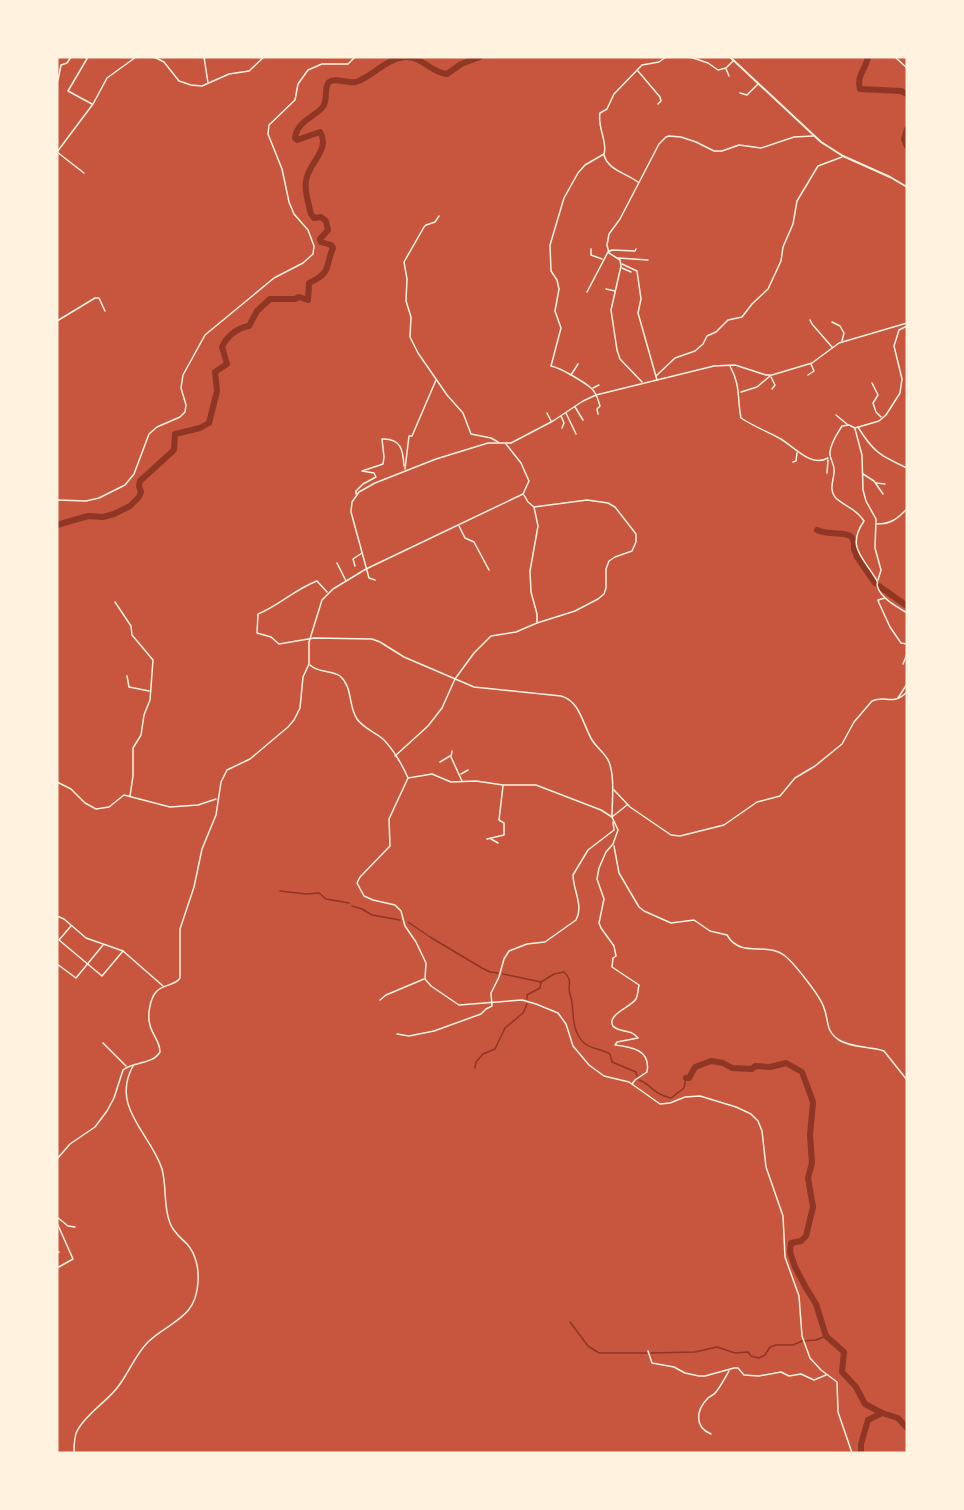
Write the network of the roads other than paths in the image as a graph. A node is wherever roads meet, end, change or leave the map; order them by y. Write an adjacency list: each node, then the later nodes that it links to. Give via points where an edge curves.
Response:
1 (71, 57): 17 (street, via 61,65)
2 (88, 57): 21 (street, via 68,91)
3 (136, 57): 21 (street, via 107,78)
4 (154, 57): 19 (street, via 183,83)
5 (204, 57): 19 (street)
6 (264, 57): 19 (street, via 249,71)
7 (355, 57): 94 (street, via 348,64 322,64 308,70 298,84 295,100 268,129 289,202 308,230 313,254 274,278 205,335 183,375 185,412 149,434 130,480 91,500)
8 (666, 57): 15 (street)
9 (690, 57): 13 (street, via 718,70)
10 (730, 57): 12 (main road)
11 (895, 57): 14 (street)
12 (734, 61): 13 (street); 18 (main road)
13 (726, 68): 16 (street)
14 (907, 68)
15 (637, 70): 22 (street, via 660,97); 25 (street, via 600,113)
16 (729, 76)
17 (58, 80)
18 (758, 83): 20 (street, via 747,95); 23 (main road)
19 (208, 84)
20 (740, 93)
21 (93, 104): 24 (street)
22 (658, 104)
23 (813, 135): 26 (main road); 28 (street, via 761,148 739,145 722,151 669,136 659,144)
24 (57, 152): 27 (street)
25 (604, 154): 28 (street, via 611,168); 54 (street, via 578,173 564,198 550,245 551,271 559,284 555,311 561,328 551,366)
26 (843, 156): 29 (main road); 55 (street, via 818,166 797,201 781,261 766,292 742,317 728,320 695,351 675,358)
27 (84, 173)
28 (638, 182): 33 (street, via 621,219 609,234)
29 (907, 187)
30 (439, 216): 57 (street, via 424,227 404,265 410,337)
31 (591, 249): 35 (street, via 591,255)
32 (636, 249): 33 (street)
33 (608, 252): 34 (street); 35 (street)
34 (617, 258): 36 (street); 37 (street)
35 (603, 260): 42 (street)
36 (648, 260)
37 (621, 264): 38 (street); 55 (street, via 637,271 641,299 638,313)
38 (621, 268): 39 (street); 41 (street)
39 (631, 272)
40 (606, 289): 41 (street)
41 (616, 291): 59 (street, via 611,310 617,350 620,359)
42 (587, 292)
43 (105, 311): 45 (street, via 99,298 95,298)
44 (810, 320): 49 (street)
45 (57, 321)
46 (832, 322): 48 (street, via 844,333)
47 (907, 325): 48 (street); 72 (street, via 896,333 894,346 902,390)
48 (842, 342): 49 (street)
49 (832, 347): 51 (street)
50 (578, 364): 54 (street)
51 (811, 364): 53 (street, via 814,371); 56 (street)
52 (729, 365): 56 (street); 58 (street, via 710,366); 64 (street)
53 (808, 375)
54 (571, 376): 62 (street)
55 (656, 376): 58 (street)
56 (771, 376): 63 (street, via 775,385); 64 (street)
57 (436, 380): 79 (street, via 463,413 471,434); 84 (street, via 409,436)
58 (657, 381): 59 (street)
59 (642, 382): 65 (street)
60 (872, 383): 72 (street, via 878,395 873,403)
61 (599, 386): 62 (street)
62 (592, 389): 65 (street)
63 (772, 389)
64 (740, 393): 81 (street, via 741,418 780,438)
65 (597, 395): 66 (street); 69 (street)
66 (574, 406): 67 (street); 73 (street)
67 (566, 412): 71 (street); 78 (street)
68 (547, 413): 74 (street)
69 (598, 414)
70 (836, 415): 75 (street)
71 (560, 416): 74 (street); 77 (street)
72 (882, 418): 76 (street)
73 (584, 420)
74 (551, 421): 80 (street)
75 (849, 425): 76 (street); 82 (street, via 842,426)
76 (856, 427): 85 (street, via 872,448); 88 (street)
77 (562, 428)
78 (576, 434)
79 (499, 443): 80 (street); 86 (street, via 483,444)
80 (506, 444): 91 (street, via 529,481)
81 (797, 452): 82 (street, via 816,460); 83 (street)
82 (828, 458): 87 (street); 105 (street, via 834,470 834,494 864,521 857,532 856,549)
83 (793, 462)
84 (404, 466): 86 (street); 93 (street, via 398,444 382,439 382,464 362,471 374,472 376,477 363,484)
85 (907, 468)
86 (406, 470): 93 (street, via 367,486)
87 (827, 473)
88 (862, 474): 89 (street); 97 (street, via 866,501)
89 (875, 483): 90 (street); 92 (street)
90 (885, 484)
91 (523, 494): 95 (street); 98 (street)
92 (883, 494)
93 (357, 495): 99 (street, via 351,512)
94 (57, 500)
95 (534, 507): 111 (street, via 538,526 530,571); 111 (street, via 587,500 608,503 637,538 632,550 609,561 604,594 580,609)
96 (907, 509): 97 (street, via 890,523)
97 (876, 524): 105 (street, via 875,548 881,570)
98 (459, 526): 102 (street); 103 (street, via 465,538 474,542)
99 (363, 552): 101 (street, via 353,559); 102 (street)
100 (337, 563): 106 (street)
101 (355, 566)
102 (366, 569): 104 (street, via 369,578); 106 (street)
103 (489, 570)
104 (375, 580)
105 (878, 581): 108 (street)
106 (346, 582): 107 (street)
107 (327, 593): 112 (street, via 320,603); 112 (street, via 315,582 258,614 257,633 279,644)
108 (886, 597): 110 (street); 113 (street, via 878,600 891,630 901,643)
109 (115, 602): 120 (street, via 131,626 132,635 153,660)
110 (907, 613)
111 (537, 623): 118 (street, via 491,636)
112 (311, 639): 115 (street); 118 (street, via 376,640)
113 (907, 644)
114 (907, 654): 116 (street)
115 (309, 664): 124 (street, via 342,678 357,720 383,739); 135 (street, via 303,677 300,708 292,724 250,759 227,770)
116 (903, 664)
117 (127, 676): 120 (street, via 129,687)
118 (455, 679): 124 (street, via 439,712); 133 (street, via 476,687 569,699 609,762)
119 (907, 684): 122 (street)
120 (150, 691): 134 (street, via 141,735 133,748)
121 (907, 692): 122 (street)
122 (898, 699): 136 (street, via 880,698 869,703 835,751 795,778 780,795 757,802 724,825 674,836)
123 (452, 751): 125 (street)
124 (395, 756): 129 (street)
125 (451, 757): 126 (street); 128 (street)
126 (440, 762)
127 (468, 770): 128 (street)
128 (460, 774): 130 (street)
129 (408, 778): 130 (street, via 432,774 451,782); 147 (street, via 389,819 390,846 357,883 364,896 395,905 401,911 426,963)
130 (462, 781): 132 (street)
131 (57, 782): 134 (street, via 96,809 109,807 121,796)
132 (503, 785): 137 (street, via 542,787); 138 (street, via 499,820 504,823 504,835 488,838)
133 (614, 789): 136 (street); 137 (street, via 610,801)
134 (130, 796): 135 (street, via 170,807 198,805)
135 (217, 798): 148 (street, via 216,815 202,849 180,929 180,978)
136 (627, 805): 137 (street)
137 (612, 817): 139 (street, via 618,830); 150 (street, via 614,830 588,850 573,875 579,916 544,942 509,951 491,993)
138 (498, 843)
139 (613, 844): 155 (street, via 619,873 639,907 671,923 694,920 710,931 727,935 740,948 783,954 824,1005 831,1033 844,1043 884,1051); 156 (street, via 606,852 597,879 604,899 599,923 616,950 612,967 639,985 636,999 613,1020 616,1029 630,1031 638,1038 615,1045 638,1049 647,1063 647,1072)
140 (57, 916): 141 (street)
141 (71, 926): 142 (street); 143 (street, via 86,938)
142 (58, 942): 145 (street)
143 (103, 944): 144 (street); 145 (street)
144 (123, 951): 145 (street, via 102,976); 148 (street)
145 (87, 963): 146 (street, via 76,978)
146 (57, 964)
147 (425, 979): 149 (street); 150 (street, via 459,1005)
148 (164, 987): 153 (street, via 153,997 149,1021 160,1052 154,1059)
149 (380, 1000)
150 (492, 1001): 151 (street, via 492,1006 481,1014 458,1023 409,1036); 156 (street, via 528,1001 558,1013 573,1046 589,1065 604,1076)
151 (397, 1034)
152 (103, 1043): 154 (street)
153 (133, 1065): 154 (street); 166 (street, via 126,1099 139,1130 159,1161 167,1216 174,1231 192,1251 198,1285 184,1317 149,1341 120,1384 77,1430)
154 (126, 1067): 157 (street, via 114,1098 95,1126)
155 (907, 1080)
156 (632, 1084): 164 (street, via 660,1104 700,1096 736,1107 758,1121 766,1167 783,1216 785,1257 799,1296 804,1341 810,1358)
157 (57, 1159)
158 (57, 1217): 160 (street)
159 (57, 1223): 161 (street, via 73,1258)
160 (75, 1227)
161 (57, 1268)
162 (648, 1351): 163 (street, via 652,1363 674,1366 690,1375)
163 (730, 1370): 164 (street, via 738,1368 744,1376 753,1377 781,1372 789,1376 801,1374 812,1380); 165 (street, via 698,1416 699,1425)
164 (827, 1374): 167 (street, via 837,1382 838,1412)
165 (711, 1434)
166 (74, 1453)
167 (852, 1453)

